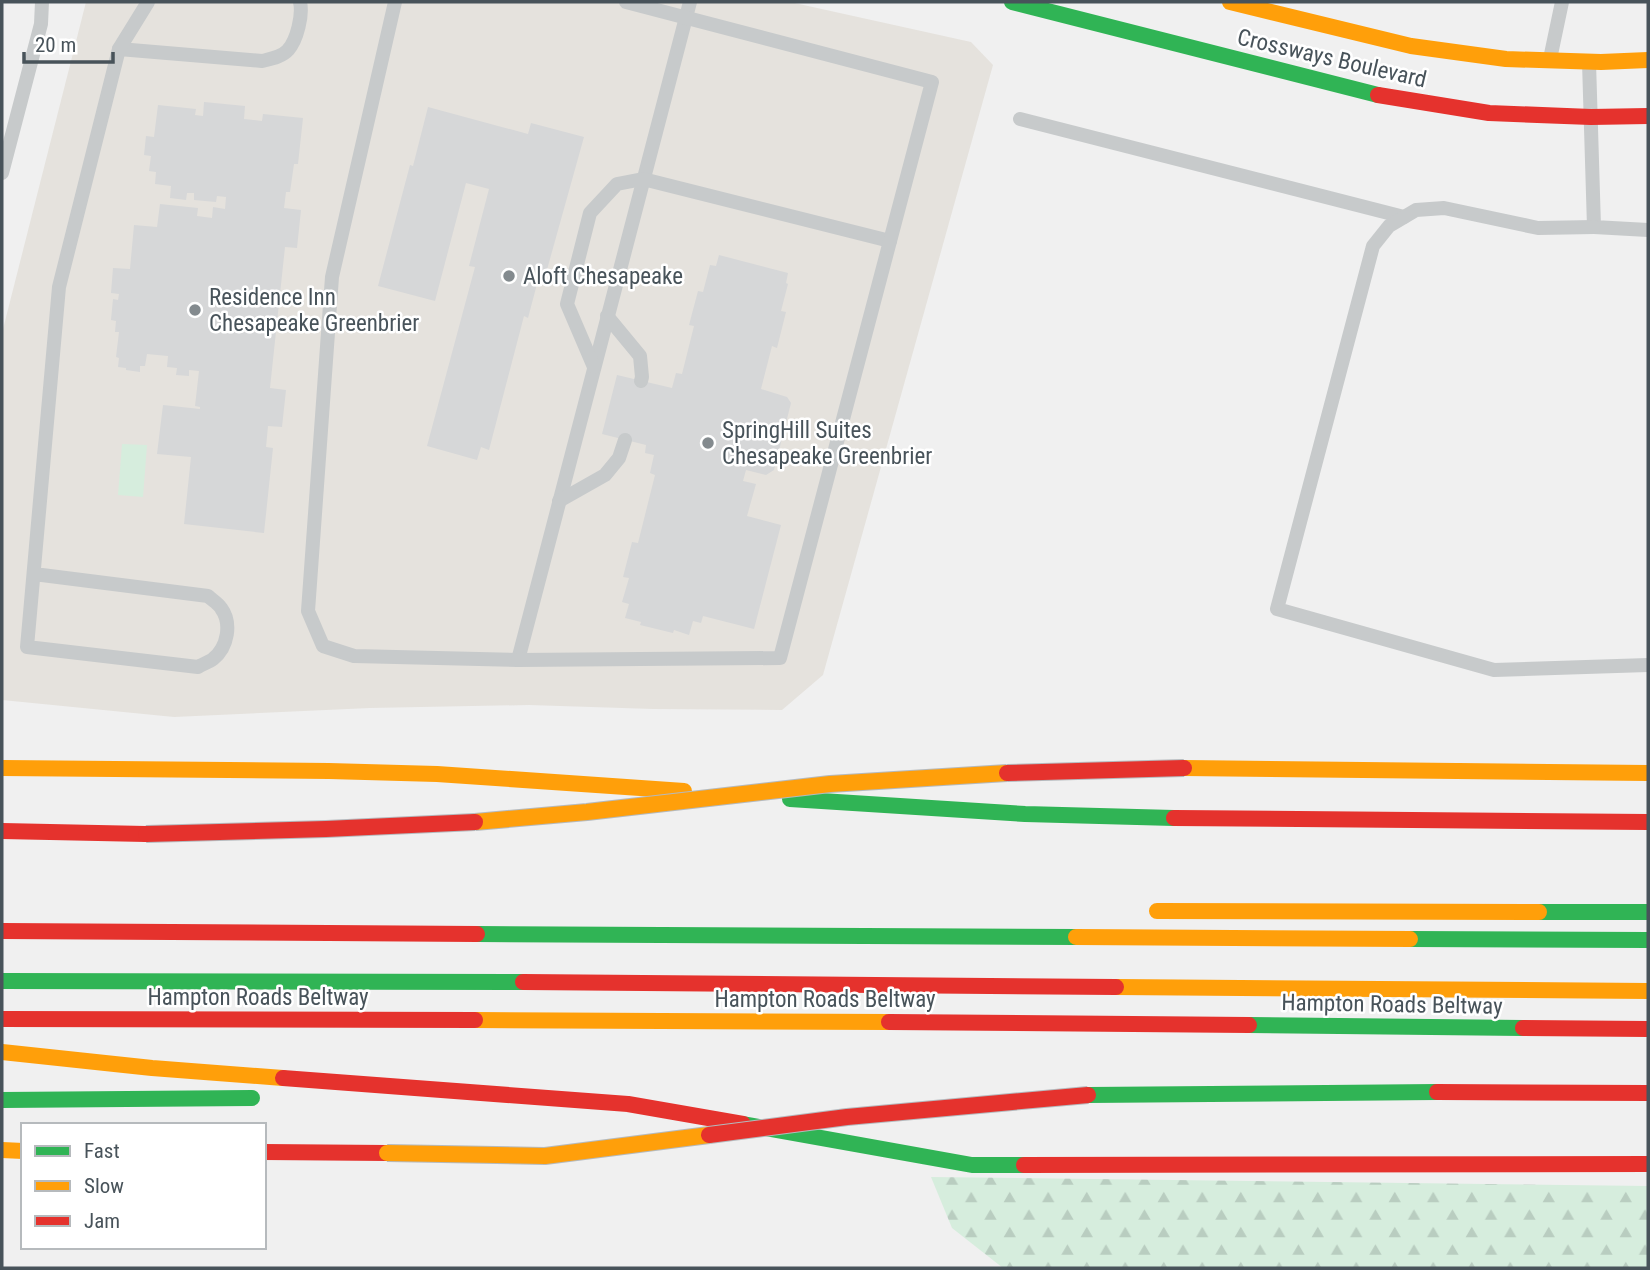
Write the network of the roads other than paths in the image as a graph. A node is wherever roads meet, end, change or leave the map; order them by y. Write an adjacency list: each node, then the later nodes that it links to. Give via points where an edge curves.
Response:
1 (42, 2): 19 (lane, via 41,24)
2 (148, 2): 12 (lane)
3 (300, 2): 12 (lane, via 298,30 288,51 275,58 262,61)
4 (394, 2): 31 (lane, via 332,277 309,611 323,646 354,656)
5 (626, 2): 11 (lane)
6 (690, 2): 11 (lane)
7 (1012, 2): 10 (main road, Crossways Boulevard)
8 (1230, 2): 13 (main road, Crossways Boulevard, via 1411,46)
9 (1562, 2): 13 (lane)
10 (1048, 6): 17 (main road, Crossways Boulevard, via 1381,96 1489,113)
11 (685, 17): 20 (lane); 24 (lane, via 932,82)
12 (119, 49): 30 (lane, via 59,287)
13 (1549, 60): 15 (main road, Crossways Boulevard)
14 (1648, 60): 15 (main road, Crossways Boulevard)
15 (1589, 61): 17 (lane)
16 (1648, 116): 17 (main road, Crossways Boulevard)
17 (1591, 117): 22 (lane)
18 (1020, 119): 21 (lane)
19 (2, 173)
20 (643, 178): 24 (lane); 25 (lane); 26 (lane, via 617,184 590,214 567,304)
21 (1404, 217): 22 (lane, via 1416,210 1444,208 1538,228); 32 (lane, via 1373,246 1277,609 1494,670)
22 (1594, 227): 23 (lane)
23 (1648, 230)
24 (890, 241): 31 (lane, via 780,659)
25 (607, 316): 26 (lane); 27 (lane, via 640,356)
26 (594, 367): 29 (lane)
27 (641, 381)
28 (625, 440): 29 (lane, via 619,458 605,475)
29 (559, 501): 31 (lane)
30 (34, 574): 30 (lane, via 208,596 227,619 228,635 213,660 198,667 27,647)
31 (517, 660)
32 (1648, 665)
33 (2, 768): 35 (main road, via 437,774 1026,814)
34 (1648, 774): 36 (main road, bridge, via 1184,768 1014,772 832,784 547,816 382,828 146,834)
35 (1648, 822)
36 (2, 831)
37 (1147, 911): 38 (main road)
38 (1648, 912)
39 (2, 931): 40 (main road)
40 (1648, 940)
41 (2, 981): 42 (main road)
42 (1648, 991)
43 (2, 1019): 44 (main road, Hampton Roads Beltway)
44 (1648, 1029)
45 (2, 1052): 47 (main road)
46 (1648, 1093): 53 (main road, bridge, via 1088,1095 847,1117 545,1156)
47 (521, 1097): 49 (main road); 54 (main road, via 628,1104 972,1165)
48 (272, 1098): 50 (main road)
49 (341, 1098)
50 (2, 1100)
51 (2, 1150): 52 (main road)
52 (21, 1150)
53 (266, 1152)
54 (1648, 1164)

